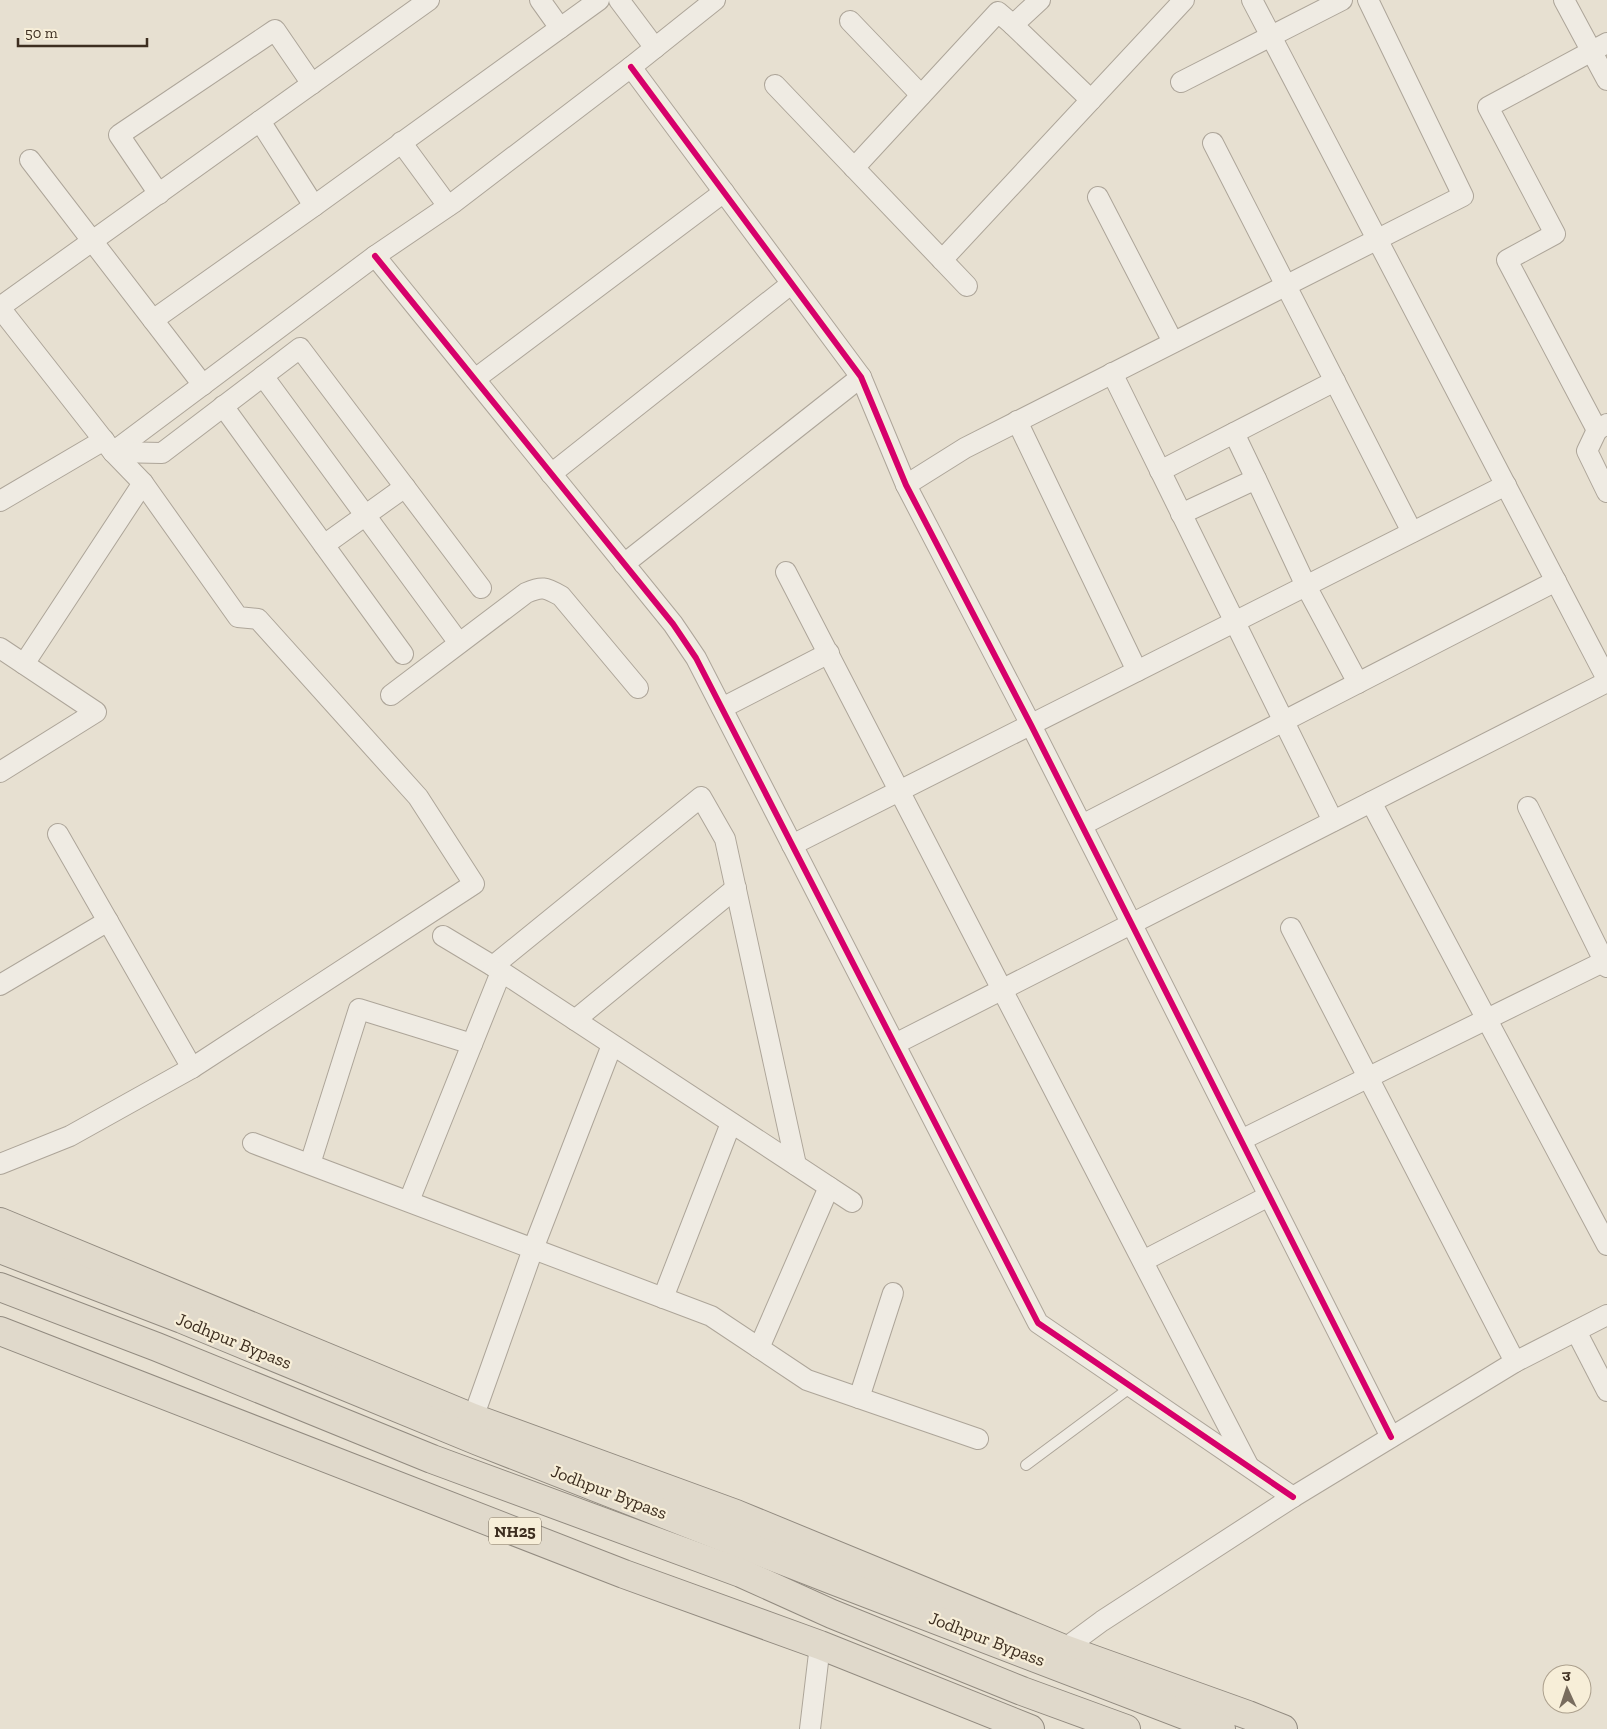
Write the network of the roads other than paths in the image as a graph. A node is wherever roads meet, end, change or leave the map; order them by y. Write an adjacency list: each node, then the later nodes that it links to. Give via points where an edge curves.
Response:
1 (429, 0): 22 (street)
2 (540, 0): 15 (street)
3 (599, 0): 15 (street)
4 (619, 0): 18 (street)
5 (715, 0): 18 (street)
6 (1040, 0): 14 (street)
7 (1184, 0): 25 (street)
8 (1252, 0): 16 (street)
9 (1342, 0): 16 (street)
10 (1368, 0): 36 (street, via 1463,196)
11 (1564, 0): 17 (street)
12 (992, 6): 14 (street); 24 (street)
13 (850, 21): 24 (street)
14 (1012, 25): 25 (street)
15 (560, 28): 27 (street)
16 (1271, 36): 21 (street); 36 (street)
17 (1599, 47): 20 (street); 54 (street, via 1488,107 1555,234 1507,260)
18 (656, 48): 19 (street)
19 (631, 67): 31 (street); 35 (street)
20 (1607, 80)
21 (1181, 82)
22 (312, 84): 26 (street); 32 (street, via 275,30 119,136)
23 (775, 85): 30 (street)
24 (921, 95): 30 (street)
25 (1091, 100): 39 (street)
26 (260, 121): 32 (street); 34 (street)
27 (401, 142): 34 (street); 35 (street)
28 (1214, 143): 41 (street)
29 (30, 160): 37 (street)
30 (854, 168): 39 (street)
31 (724, 192): 40 (street); 49 (street)
32 (159, 194): 37 (street)
33 (1098, 197): 45 (street)
34 (314, 206): 44 (street)
35 (448, 206): 38 (street)
36 (1377, 239): 41 (street); 62 (street)
37 (92, 241): 43 (street); 44 (street)
38 (375, 256): 49 (street); 51 (street)
39 (942, 260): 42 (street)
40 (792, 284): 48 (street); 58 (street)
41 (1286, 285): 45 (street); 50 (street)
42 (968, 286)
43 (0, 308): 56 (street)
44 (152, 320): 51 (street)
45 (1173, 342): 46 (street)
46 (1112, 373): 53 (street); 57 (street)
47 (263, 376): 52 (street); 63 (street, via 300,348); 67 (street)
48 (861, 377): 61 (street); 70 (street)
49 (475, 379): 58 (street)
50 (1335, 381): 55 (street); 68 (street)
51 (203, 385): 56 (street)
52 (223, 406): 56 (street, via 162,453); 69 (street)
53 (1017, 421): 61 (street, via 965,448); 81 (street)
54 (1602, 427): 64 (street, via 1586,451)
55 (1234, 434): 57 (street); 59 (street)
56 (109, 446): 60 (street); 65 (street)
57 (1160, 471): 66 (street)
58 (551, 474): 70 (street)
59 (1256, 478): 66 (street); 73 (street)
60 (143, 483): 80 (street); 111 (street, via 238,617 258,619 418,797 474,884)
61 (906, 485): 88 (street)
62 (1506, 485): 68 (street); 72 (street)
63 (405, 487): 67 (street); 74 (street)
64 (1607, 492)
65 (1, 496)
66 (1181, 514): 75 (street)
67 (366, 515): 69 (street); 76 (street)
68 (1412, 532): 73 (street)
69 (324, 545): 79 (street)
70 (624, 564): 86 (street, via 673,624 696,658)
71 (786, 572): 78 (street)
72 (1556, 581): 82 (street); 83 (street)
73 (1306, 586): 75 (street); 83 (street)
74 (481, 588)
75 (1235, 622): 81 (street); 87 (street)
76 (459, 643): 84 (street, via 526,593 547,588 561,596); 85 (street)
77 (0, 648): 80 (street)
78 (829, 653): 86 (street); 90 (street)
79 (403, 654)
80 (24, 664): 89 (street, via 96,712)
81 (1137, 671): 88 (street)
82 (1607, 681): 91 (street)
83 (1358, 683): 87 (street)
84 (638, 688)
85 (391, 696)
86 (722, 708): 96 (street)
87 (1284, 721): 93 (street); 94 (street)
88 (1031, 725): 90 (street); 94 (street)
89 (0, 772)
90 (900, 791): 96 (street); 105 (street)
91 (1371, 802): 93 (street); 106 (street)
92 (1528, 807): 102 (street)
93 (1333, 821): 99 (street)
94 (1082, 825): 99 (street)
95 (58, 834): 98 (street)
96 (792, 845): 109 (street)
97 (736, 888): 103 (street, via 725,839 701,797); 107 (street); 118 (street)
98 (108, 921): 104 (street); 111 (street)
99 (1132, 924): 105 (street); 114 (street)
100 (1291, 928): 112 (street)
101 (443, 936): 103 (street)
102 (1606, 963): 106 (street)
103 (497, 969): 107 (street); 108 (street)
104 (0, 986)
105 (1002, 990): 109 (street); 127 (street)
106 (1486, 1019): 112 (street); 124 (street)
107 (575, 1020): 110 (street)
108 (472, 1044): 117 (street, via 359,1009); 121 (street)
109 (895, 1044): 136 (street, via 1038,1323)
110 (612, 1045): 113 (street); 126 (street)
111 (192, 1068): 116 (street, via 70,1136)
112 (1368, 1078): 114 (street); 135 (street)
113 (731, 1123): 118 (street); 130 (street)
114 (1241, 1140): 120 (street)
115 (253, 1142): 117 (street)
116 (0, 1164)
117 (310, 1164): 121 (street)
118 (796, 1166): 119 (street)
119 (829, 1187): 122 (street); 134 (street)
120 (1269, 1196): 127 (street); 140 (street)
121 (409, 1202): 126 (street)
122 (852, 1202)
123 (0, 1222): 139 (highway)
124 (1607, 1245)
125 (0, 1249): 150 (highway, Jodhpur Bypass, via 817,1574)
126 (533, 1249): 130 (street); 139 (street)
127 (1143, 1262): 143 (street)
128 (0, 1287): 149 (highway, Jodhpur Bypass / NH25, via 432,1459 741,1573 841,1618)
129 (893, 1293): 138 (street)
130 (663, 1298): 134 (street, via 711,1316)
131 (1607, 1315): 133 (street)
132 (0, 1331): 145 (highway, NH25, via 624,1574)
133 (1576, 1331): 135 (street); 137 (street)
134 (759, 1348): 138 (street, via 807,1380)
135 (1515, 1362): 140 (street)
136 (1131, 1387): 142 (lane); 143 (street)
137 (1607, 1390)
138 (859, 1398): 141 (street)
139 (473, 1418): 146 (highway, via 736,1514)
140 (1392, 1437): 144 (street)
141 (978, 1439)
142 (1026, 1465)
143 (1249, 1468): 144 (street)
144 (1293, 1497): 146 (street)
145 (820, 1645): 147 (street); 148 (highway, NH25)
146 (1064, 1648): 151 (highway)
147 (810, 1729)
148 (1030, 1729)
149 (1126, 1729)
150 (1221, 1729)
151 (1283, 1729)

